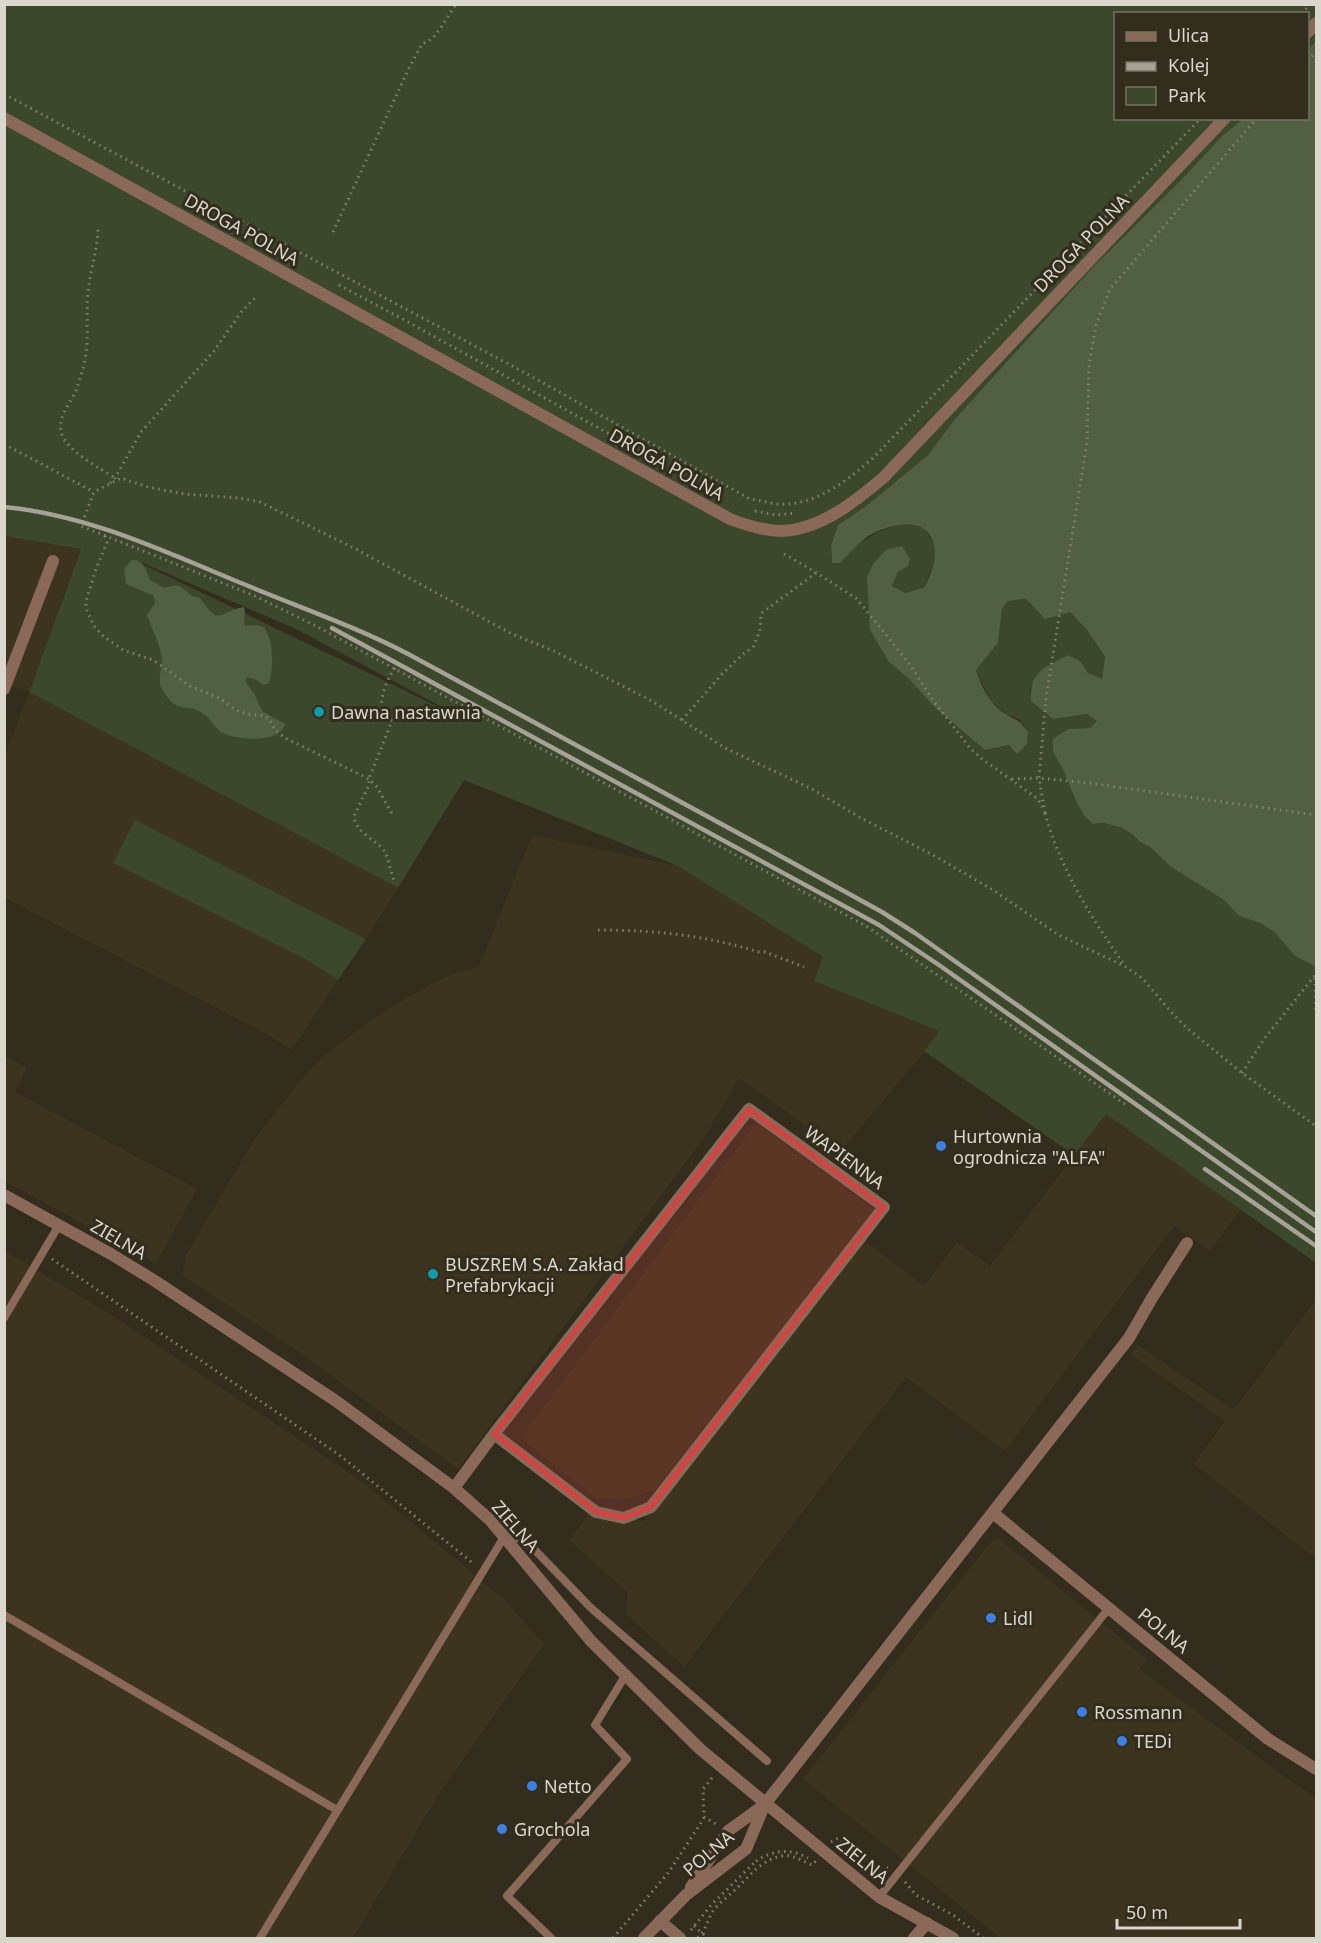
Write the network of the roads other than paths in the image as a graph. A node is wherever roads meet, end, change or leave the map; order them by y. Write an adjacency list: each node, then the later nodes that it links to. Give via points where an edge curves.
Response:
1 (4, 118): 2 (street, DROGA POLNA, via 730,519 781,531 808,526 831,515 885,477)
2 (1223, 120)
3 (53, 561): 4 (street)
4 (4, 689)
5 (4, 1195): 6 (street, ZIELNA)
6 (59, 1225): 8 (lane); 10 (street, ZIELNA, via 155,1281 326,1395)
7 (1187, 1243): 11 (street, POLNA, via 1129,1338)
8 (4, 1318)
9 (494, 1434): 9 (street, WAPIENNA, via 749,1109 884,1207 651,1507 624,1518 596,1512); 10 (street, WAPIENNA)
10 (454, 1488): 12 (street, ZIELNA)
11 (993, 1513): 14 (street, POLNA); 19 (street, POLNA)
12 (490, 1520): 13 (street, ZIELNA); 17 (lane, via 531,1546 591,1608)
13 (504, 1537): 16 (street, ZIELNA); 20 (lane)
14 (1109, 1608): 18 (street, POLNA, via 1268,1739); 22 (lane)
15 (4, 1615): 20 (lane)
16 (625, 1676): 19 (street, ZIELNA, via 700,1749); 26 (lane, via 595,1725 627,1759 507,1896)
17 (767, 1761)
18 (1317, 1769)
19 (765, 1804): 21 (street, POLNA, via 728,1831); 21 (street, POLNA, via 746,1849); 22 (street, ZIELNA)
20 (338, 1810): 25 (lane)
21 (686, 1894): 23 (street, POLNA)
22 (879, 1897): 24 (street, ZIELNA)
23 (660, 1921): 27 (street, POLNA); 28 (street)
24 (927, 1923): 29 (street); 30 (street, ZIELNA)
25 (260, 1938)
26 (551, 1938)
27 (645, 1938)
28 (680, 1938)
29 (914, 1938)
30 (953, 1938)

